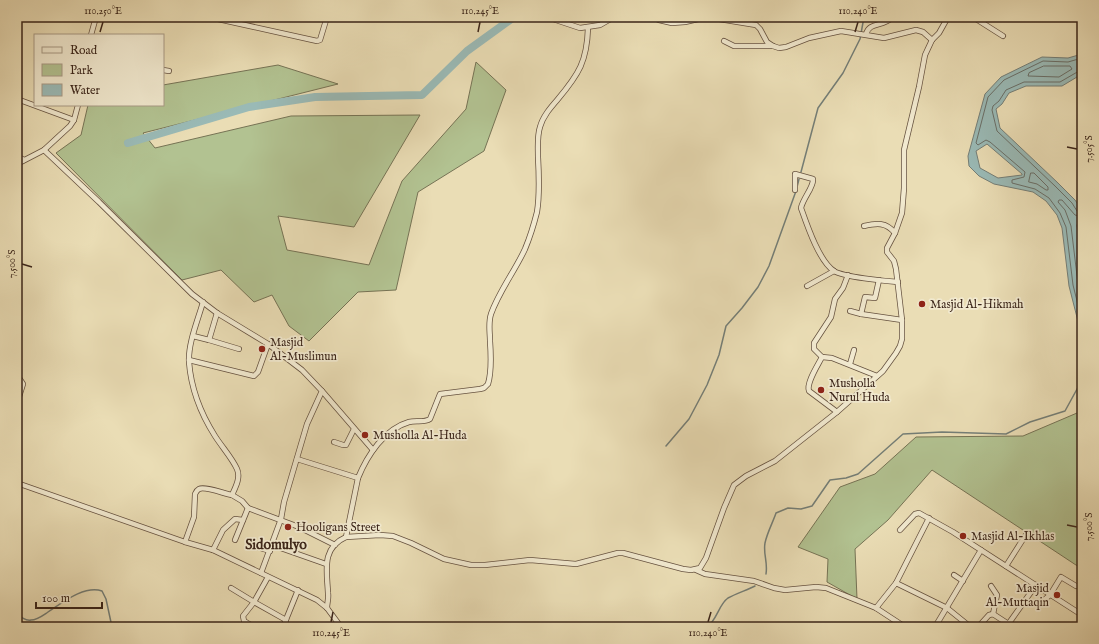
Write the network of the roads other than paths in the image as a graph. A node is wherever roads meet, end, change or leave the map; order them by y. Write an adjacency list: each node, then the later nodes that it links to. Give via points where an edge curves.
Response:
1 (96, 17): 11 (street)
2 (209, 17): 3 (street, via 317,41 322,37)
3 (327, 17)
4 (548, 17): 10 (street, via 576,28)
5 (614, 17): 10 (street, via 606,23)
6 (652, 17): 16 (street, via 672,23 707,17 756,25)
7 (893, 17): 12 (street, via 885,23 873,26)
8 (948, 17): 14 (street)
9 (973, 17): 13 (street)
10 (588, 28): 56 (street, via 585,57 580,68 544,117 539,128 537,211 524,250 491,316 488,384 480,389 440,394 430,419 404,424 387,435)
11 (91, 34)
12 (864, 34): 14 (street, via 888,37 916,30 923,32); 16 (street, via 841,31 809,38 786,48)
13 (1003, 36)
14 (932, 40): 30 (street, via 925,55 904,150 903,205)
15 (724, 41): 16 (street, via 734,46)
16 (773, 46)
17 (164, 70): 18 (street)
18 (169, 71)
19 (17, 99): 20 (street)
20 (34, 105)
21 (36, 106): 23 (street)
22 (78, 106): 23 (street)
23 (74, 120): 24 (street)
24 (44, 150): 26 (street); 36 (street)
25 (17, 156): 26 (street)
26 (24, 160): 27 (street)
27 (17, 164)
28 (795, 190): 31 (street, via 795,174 813,180 801,208 808,229 826,264)
29 (864, 226): 30 (street, via 882,224 889,226)
30 (895, 233): 34 (street, via 887,251 895,265)
31 (834, 272): 32 (street); 35 (street)
32 (848, 275): 33 (street); 46 (street, via 836,298 831,317 814,343 814,349)
33 (879, 280): 34 (street); 39 (street, via 875,298 865,297)
34 (898, 282): 40 (street)
35 (806, 286)
36 (203, 302): 38 (street); 41 (street)
37 (850, 310): 39 (street)
38 (217, 313): 42 (street); 43 (street)
39 (861, 314): 40 (street)
40 (902, 320): 50 (street, via 900,346 890,363)
41 (193, 336): 42 (street); 47 (street)
42 (208, 340): 44 (street)
43 (268, 344): 47 (street, via 258,372 254,376); 51 (street, via 302,370)
44 (239, 348)
45 (854, 350): 48 (street)
46 (822, 357): 48 (street); 53 (street, via 808,389)
47 (189, 360): 60 (street, via 193,384 202,411 237,469 238,479)
48 (850, 364): 50 (street)
49 (17, 375): 52 (street, via 23,384)
50 (877, 376): 53 (street)
51 (322, 391): 54 (street); 57 (street, via 307,424)
52 (17, 403)
53 (837, 412): 78 (street, via 775,461 736,484 724,508 706,558)
54 (354, 429): 55 (street, via 346,445); 56 (street)
55 (334, 442)
56 (373, 450): 58 (street)
57 (297, 459): 58 (street); 63 (street, via 284,502)
58 (358, 478): 67 (street)
59 (17, 483): 69 (street)
60 (232, 495): 61 (street); 69 (street, via 201,488 197,490 193,522)
61 (248, 508): 63 (street); 64 (street)
62 (929, 518): 65 (street, via 916,513); 74 (street); 83 (street)
63 (282, 519): 70 (street); 71 (street)
64 (243, 520): 68 (street); 73 (street, via 235,519 223,530)
65 (900, 530)
66 (1027, 533): 77 (street)
67 (346, 537): 71 (street); 78 (street, via 393,536 444,559 472,565 530,560 576,564 623,553)
68 (235, 540)
69 (185, 542): 73 (street)
70 (272, 545): 75 (street); 76 (street)
71 (335, 545): 76 (street)
72 (257, 547): 75 (street)
73 (214, 550): 79 (street)
74 (980, 550): 77 (street); 82 (street)
75 (270, 551): 79 (street)
76 (326, 564): 92 (street)
77 (1006, 566): 84 (street)
78 (696, 570): 93 (street, via 785,590 816,586 826,588)
79 (261, 573): 81 (street)
80 (954, 575): 82 (street)
81 (268, 577): 88 (street); 90 (street)
82 (963, 581): 94 (street)
83 (896, 583): 93 (street); 94 (street)
84 (1036, 585): 89 (street); 98 (street)
85 (991, 586): 95 (street, via 997,595)
86 (1076, 586): 89 (street, via 1061,577)
87 (231, 588): 90 (street)
88 (298, 590): 92 (street); 97 (street)
89 (1050, 595): 91 (street); 96 (street)
90 (254, 602): 97 (street); 100 (street, via 243,617)
91 (1038, 605)
92 (327, 608): 102 (street)
93 (876, 608): 103 (street)
94 (947, 608): 99 (street); 104 (street)
95 (993, 614): 98 (street); 105 (street)
96 (1082, 615)
97 (286, 620): 101 (street)
98 (1009, 623): 106 (street)
99 (968, 626)
100 (254, 627)
101 (283, 627)
102 (341, 627)
103 (906, 627)
104 (935, 627)
105 (978, 627)
106 (1013, 627)

